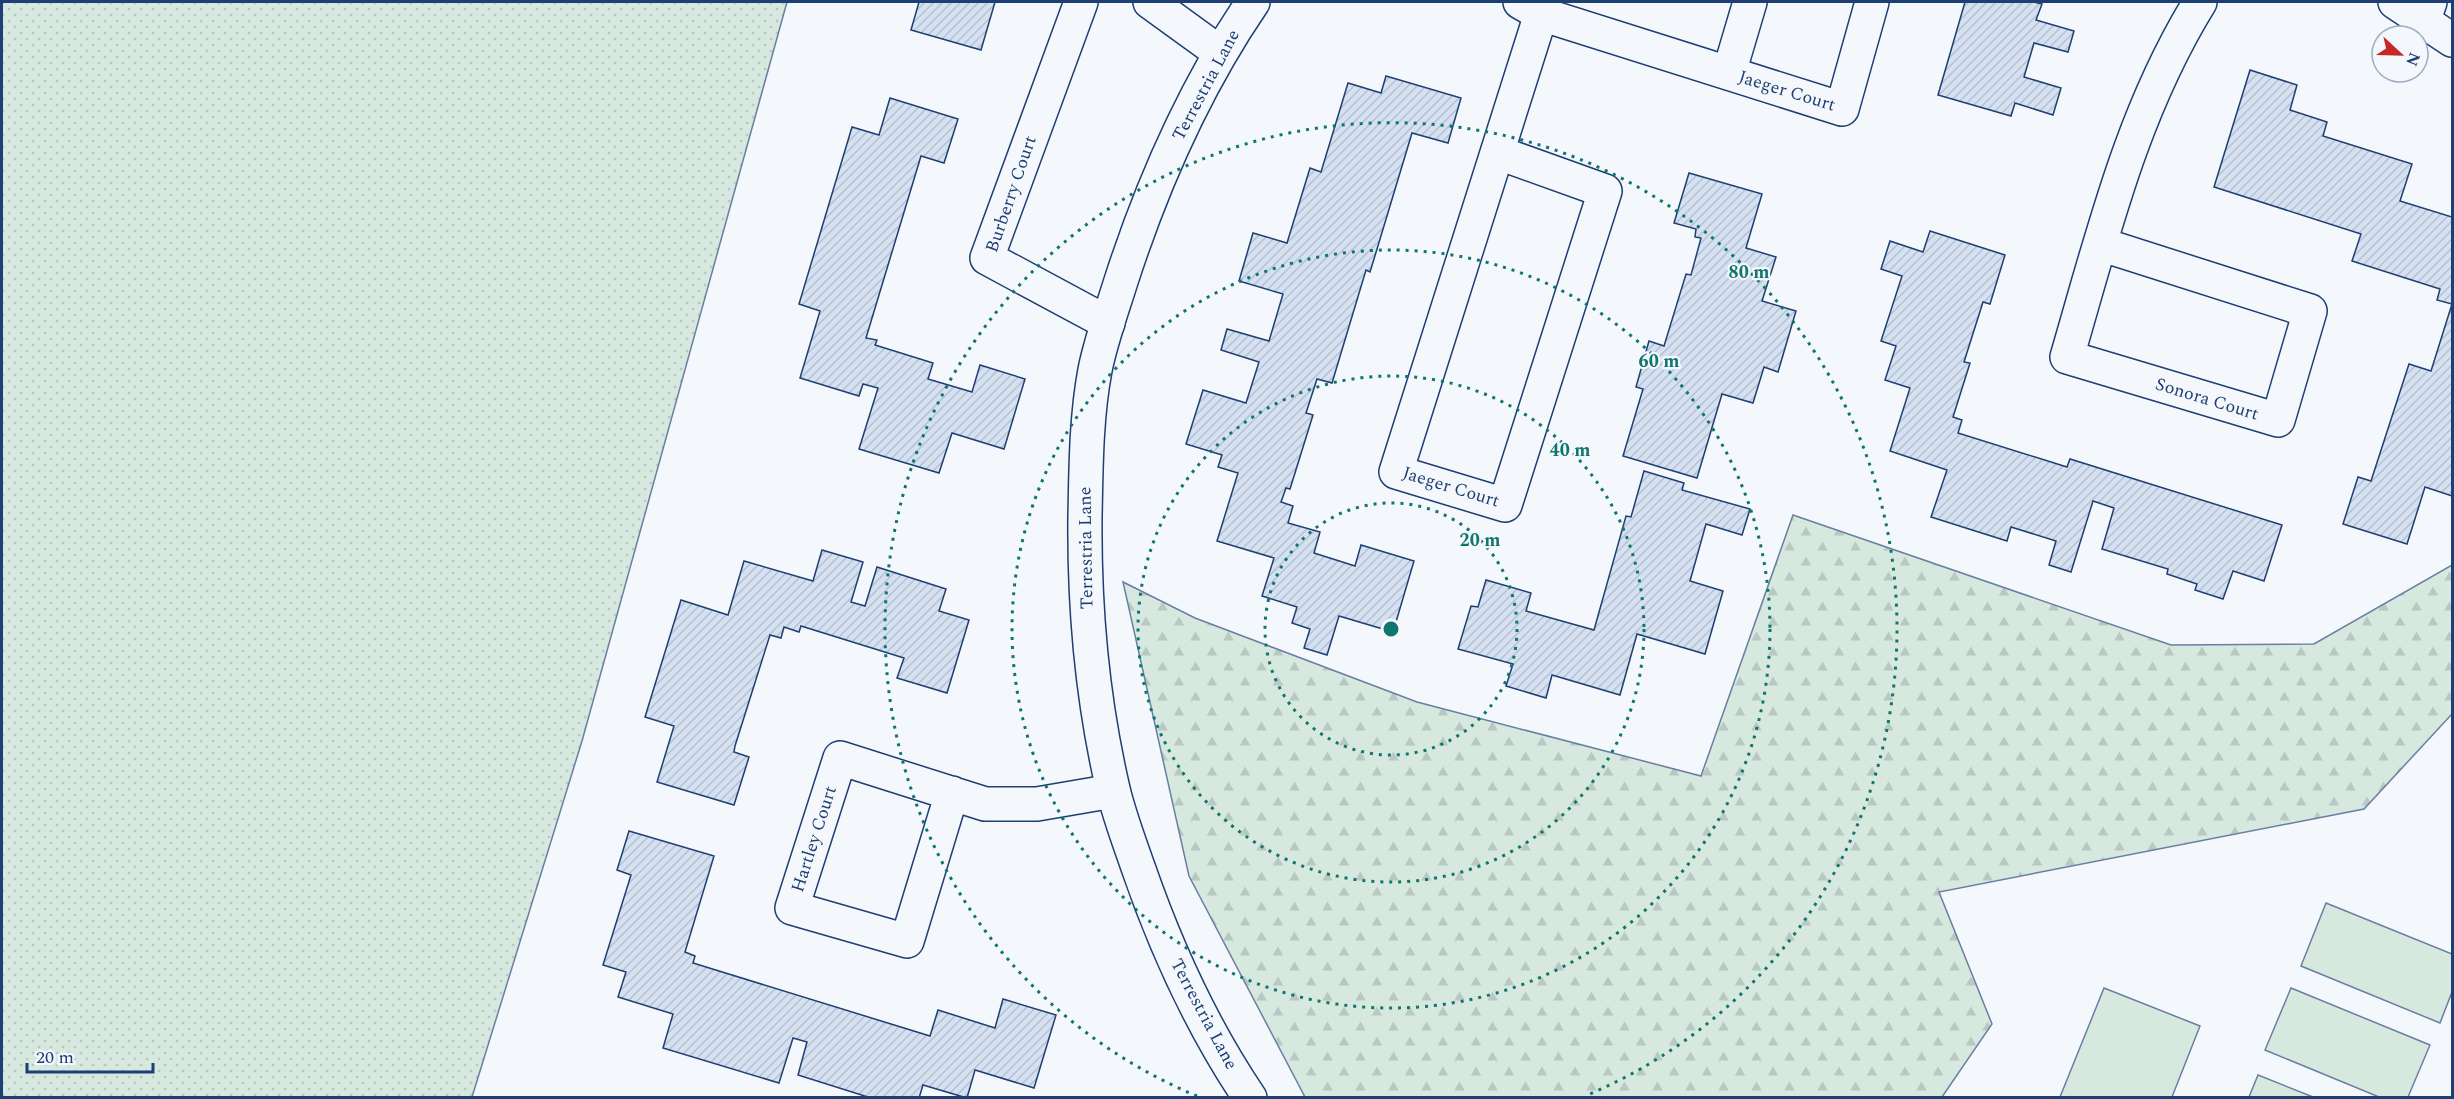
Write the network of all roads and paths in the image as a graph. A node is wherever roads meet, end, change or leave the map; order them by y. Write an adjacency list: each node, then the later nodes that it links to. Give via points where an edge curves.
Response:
1 (1081, 2): 15 (street, Burberry Court, via 987,258)
2 (1150, 2): 11 (street)
3 (1253, 2): 11 (street, Terrestria Lane)
4 (1750, 2): 12 (street, Jaeger Court)
5 (1872, 2): 12 (street, Jaeger Court, via 1842,110)
6 (2200, 2): 14 (street, Sonora Court, via 2157,79 2116,188)
7 (2395, 2): 9 (street)
8 (1531, 8): 12 (street, Jaeger Court); 13 (street, Jaeger Court)
9 (2427, 12): 10 (street)
10 (2452, 40)
11 (1219, 52): 15 (street, Terrestria Lane, via 1155,184)
12 (1729, 73)
13 (1499, 153): 13 (street, Jaeger Court, via 1396,472 1505,505 1605,191)
14 (2100, 244): 14 (street, Sonora Court, via 2067,357 2278,420 2310,311)
15 (1108, 323): 16 (street, Terrestria Lane, via 1095,371 1090,419 1085,583 1092,665)
16 (1113, 791): 17 (street, Hartley Court, via 1037,804 1001,805); 18 (street, Terrestria Lane, via 1164,938)
17 (952, 793): 17 (street, Hartley Court, via 840,758 792,908 907,941)
18 (1238, 1093)

